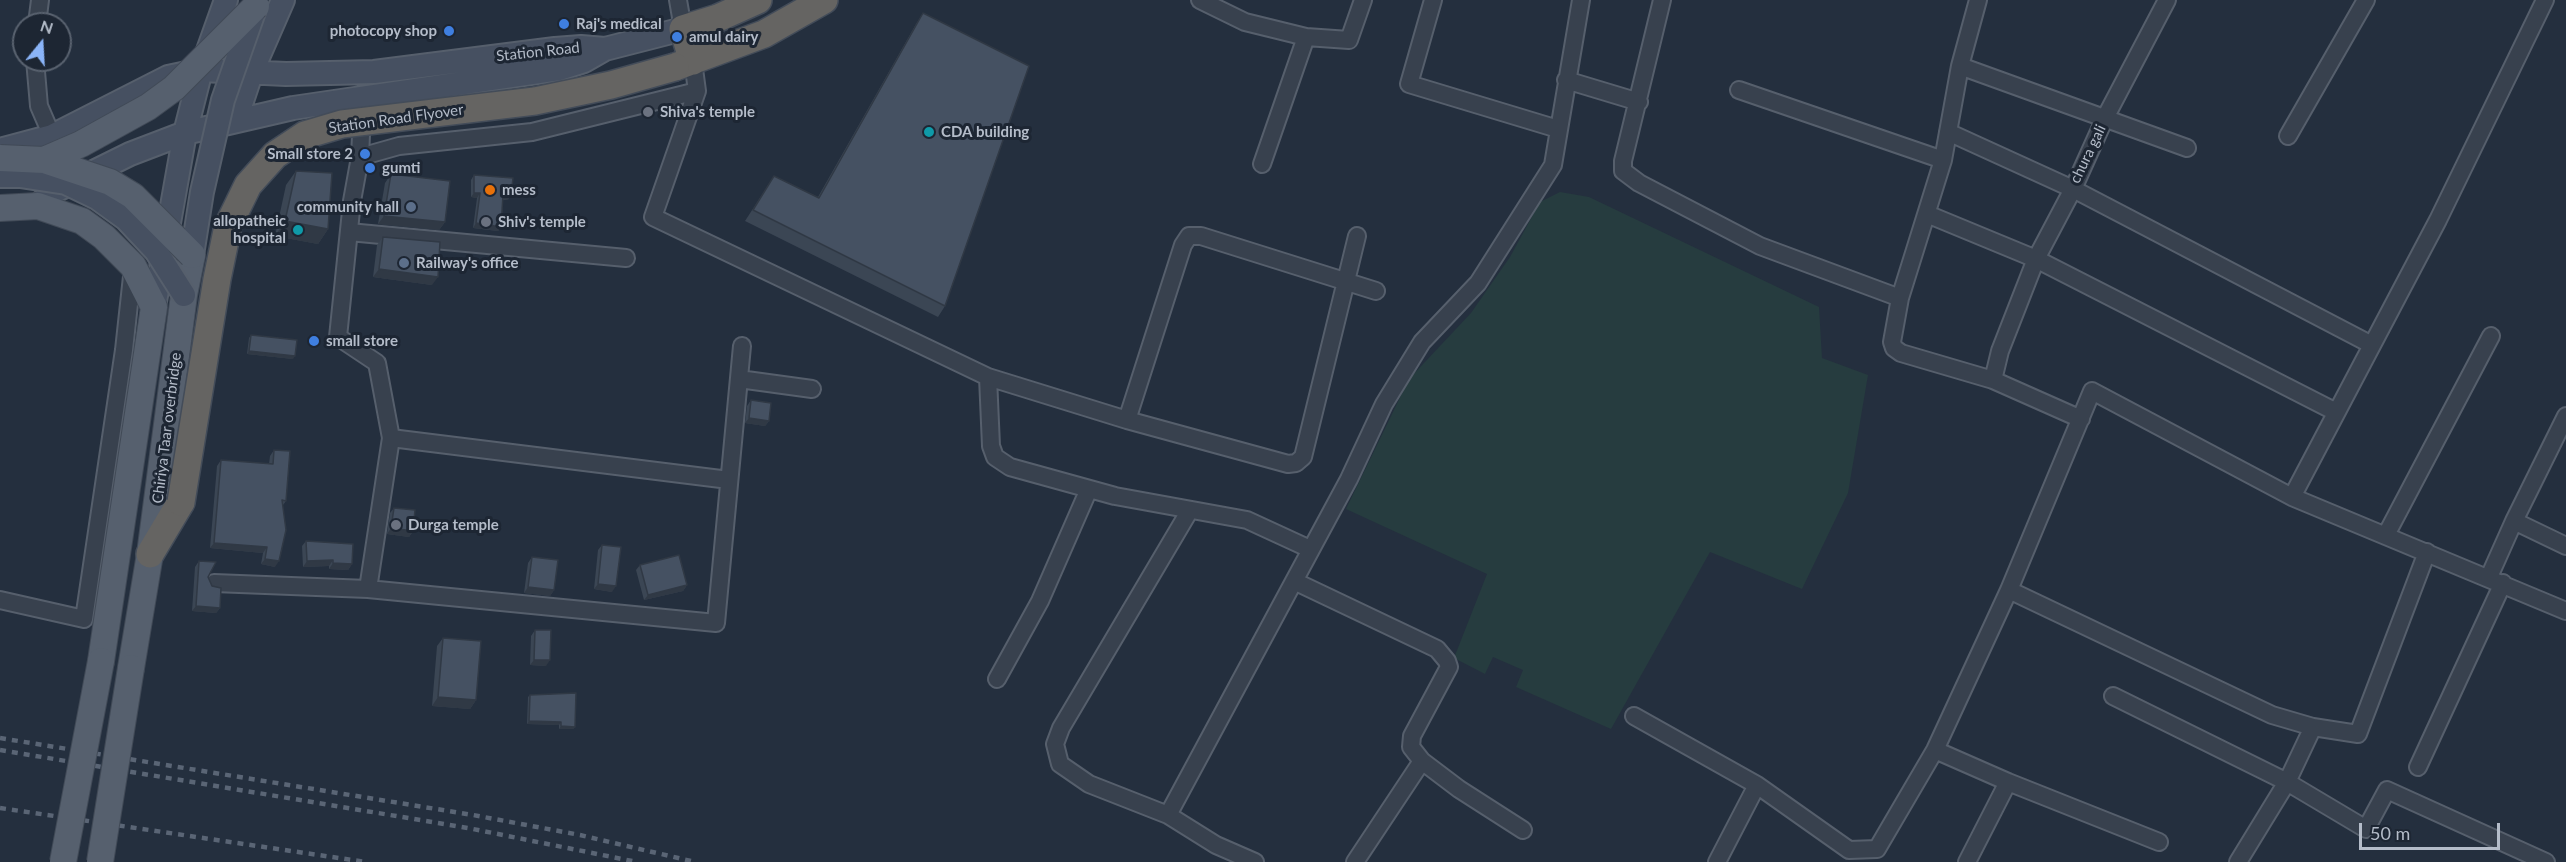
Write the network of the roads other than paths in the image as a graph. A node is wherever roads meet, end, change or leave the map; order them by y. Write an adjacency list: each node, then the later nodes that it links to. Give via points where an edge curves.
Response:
1 (226, 0): 22 (main road)
2 (283, 0): 23 (main road)
3 (678, 0): 16 (street)
4 (824, 0): 17 (highway)
5 (1200, 0): 18 (street, via 1245,22)
6 (1363, 0): 18 (street, via 1349,40)
7 (1433, 0): 32 (street, via 1409,84)
8 (1581, 0): 25 (street)
9 (1662, 0): 29 (street)
10 (1978, 0): 21 (street)
11 (2167, 0): 30 (street, chura gali)
12 (2366, 0): 35 (street)
13 (2545, 0): 60 (street)
14 (753, 2): 16 (highway); 17 (highway)
15 (258, 3): 36 (main road, bridge, via 174,88 148,107 91,139); 50 (main road, Chiriya Taar overbridge, bridge, via 223,100)
16 (683, 29): 19 (main road); 20 (highway)
17 (764, 33): 20 (highway)
18 (1306, 38): 42 (street)
19 (605, 49): 23 (main road, Station Road, via 555,49 374,72); 28 (main road, Station Road, via 559,69)
20 (684, 64): 27 (street); 80 (highway, Station Road Flyover, bridge, via 611,85 535,100 342,124 305,135 274,155 248,185 228,226 181,502)
21 (1960, 66): 30 (street); 33 (street)
22 (201, 70): 23 (main road, Station Road); 34 (main road); 36 (main road, Station Road, via 168,77)
23 (252, 71): 31 (main road)
24 (36, 72): 36 (street)
25 (1566, 80): 29 (street); 32 (street)
26 (1739, 90): 41 (street)
27 (697, 91): 39 (street, via 532,132 399,146); 62 (street, via 653,217)
28 (362, 98): 31 (main road, Station Road); 39 (street)
29 (1639, 102): 57 (street, via 1623,161 1623,171 1628,176 1760,246)
30 (2105, 118): 37 (street); 44 (street, chura gali)
31 (236, 119): 34 (main road, Station Road)
32 (1558, 129): 78 (street, via 1553,165 1478,283 1422,342 1384,404)
33 (1947, 132): 41 (street); 44 (street, chura gali)
34 (185, 133): 45 (main road, Station Road, via 154,143 61,188); 58 (main road)
35 (2288, 136)
36 (48, 148): 38 (main road, Station Road); 40 (main road, bridge); 50 (main road, bridge, via 133,196)
37 (2187, 148)
38 (0, 150)
39 (360, 157): 48 (street)
40 (0, 158)
41 (1943, 160): 47 (street)
42 (1262, 164)
43 (0, 176): 56 (main road, bridge, via 66,183 97,198 126,219 156,251)
44 (2073, 189): 52 (street); 60 (street)
45 (38, 206): 46 (main road); 53 (main road, via 82,221)
46 (0, 208)
47 (1927, 214): 52 (street); 57 (street)
48 (349, 232): 51 (street); 70 (street, via 338,337 377,363)
49 (1357, 236): 54 (street)
50 (192, 255): 56 (main road, Chiriya Taar overbridge)
51 (626, 258)
52 (2037, 259): 64 (street, via 2000,351); 66 (street)
53 (133, 266): 58 (main road); 86 (street, via 84,620)
54 (1346, 283): 55 (street); 69 (street, via 1201,236 1189,236); 69 (street, via 1303,457 1296,463)
55 (1376, 291)
56 (184, 295): 80 (main road, Chiriya Taar overbridge)
57 (1900, 298): 64 (street, via 1892,336 1894,348)
58 (154, 307): 101 (main road, Chiriya Taar overbridge, bridge, via 101,661)
59 (2491, 336): 76 (street)
60 (2372, 345): 66 (street)
61 (742, 346): 63 (street)
62 (987, 377): 69 (street); 72 (street, via 995,457 1010,467)
63 (739, 379): 65 (street); 71 (street)
64 (1993, 380): 68 (street)
65 (812, 389)
66 (2336, 412): 73 (street)
67 (2566, 416): 75 (street)
68 (2081, 419): 73 (street, via 2092,391); 85 (street)
69 (1127, 420)
70 (391, 438): 71 (street); 84 (street)
71 (729, 480): 84 (street, via 716,623)
72 (1089, 489): 74 (street); 88 (street, via 1040,601)
73 (2292, 497): 76 (street)
74 (1190, 510): 78 (street, via 1247,520); 98 (street, via 1055,744 1060,764 1089,784)
75 (2514, 521): 77 (street); 82 (street)
76 (2386, 535): 79 (street)
77 (2566, 546)
78 (1310, 549): 81 (street)
79 (2427, 552): 82 (street); 91 (street, via 2358,734)
80 (150, 554): 102 (main road, Chiriya Taar overbridge, bridge)
81 (1294, 580): 93 (street, via 1437,650 1448,661 1449,667 1410,742); 98 (street)
82 (2496, 580): 87 (street); 94 (street)
83 (214, 584): 84 (street)
84 (368, 589)
85 (2009, 590): 91 (street, via 2272,715); 92 (street)
86 (0, 600)
87 (2566, 611)
88 (997, 679)
89 (2114, 696): 96 (street)
90 (1634, 716): 97 (street)
91 (2313, 727): 96 (street)
92 (1935, 750): 95 (street); 97 (street, via 1877,849 1849,850)
93 (1422, 761): 99 (street); 104 (street)
94 (2418, 767)
95 (2008, 782): 100 (street); 106 (street)
96 (2287, 782): 107 (street); 108 (street, via 2366,830 2387,790)
97 (1757, 784): 105 (street)
98 (1168, 815): 103 (street, via 1216,845)
99 (1523, 830)
100 (2159, 842)
101 (63, 862)
102 (100, 862)
103 (1255, 862)
104 (1355, 862)
105 (1717, 862)
106 (1967, 862)
107 (2238, 862)
108 (2546, 862)

